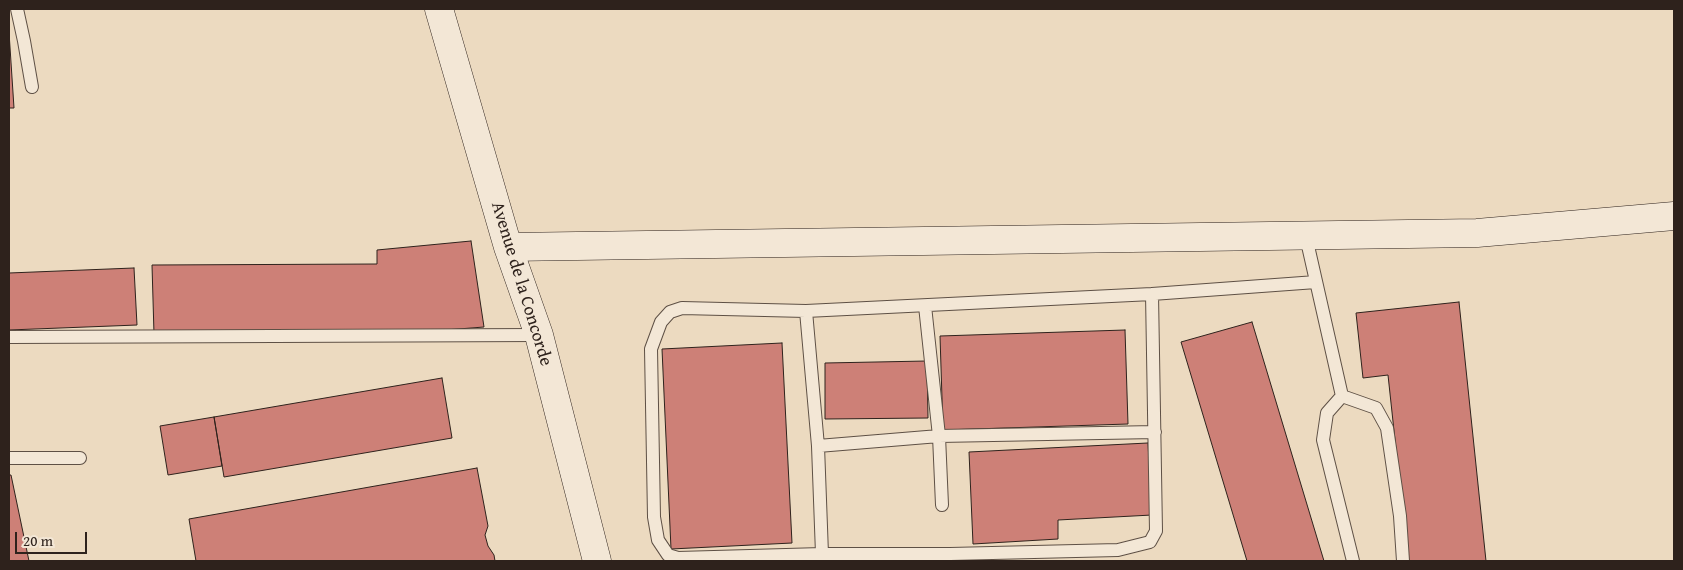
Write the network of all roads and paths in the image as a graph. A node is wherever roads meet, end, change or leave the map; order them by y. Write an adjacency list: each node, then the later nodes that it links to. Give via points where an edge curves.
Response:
1 (17, 9): 3 (lane)
2 (439, 9): 6 (street, Avenue de la Concorde)
3 (32, 87)
4 (1674, 216): 5 (street, via 1477,233)
5 (1306, 237): 6 (street); 7 (lane)
6 (508, 247): 11 (street, Avenue de la Concorde)
7 (1316, 282): 8 (lane); 13 (lane)
8 (1152, 294): 9 (lane); 14 (lane)
9 (925, 306): 10 (lane); 15 (lane)
10 (806, 311): 16 (lane); 20 (lane, via 682,308 670,312 661,322 651,349 654,517 658,540 668,555 678,558)
11 (538, 335): 12 (lane); 21 (street, Avenue de la Concorde)
12 (9, 337)
13 (1342, 396): 22 (lane, via 1327,412 1323,440); 23 (lane, via 1376,408 1387,428)
14 (1155, 432): 15 (lane); 20 (lane, via 1156,531 1150,542 1118,550)
15 (939, 436): 16 (lane); 19 (lane)
16 (818, 446): 20 (lane)
17 (9, 458): 18 (lane)
18 (80, 458)
19 (942, 505)
20 (822, 554)
21 (597, 561)
22 (1354, 561)
23 (1403, 561)

